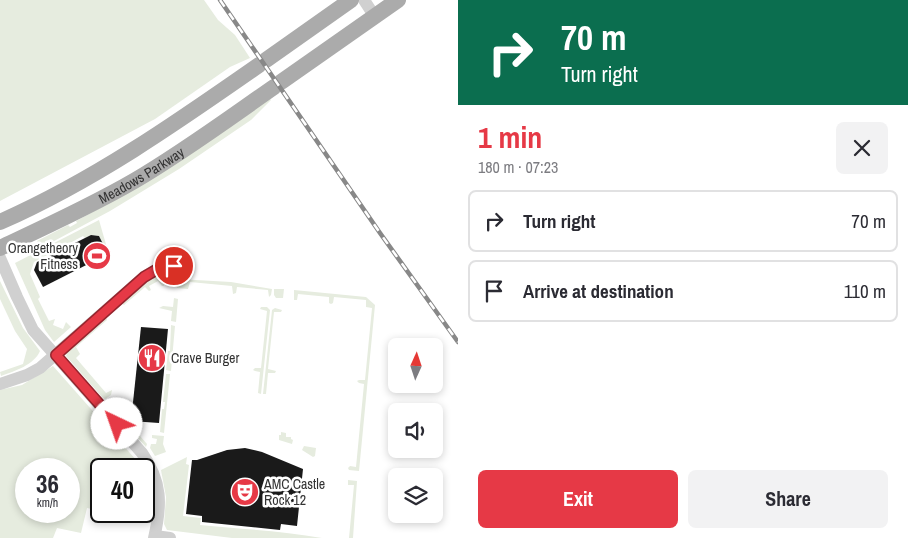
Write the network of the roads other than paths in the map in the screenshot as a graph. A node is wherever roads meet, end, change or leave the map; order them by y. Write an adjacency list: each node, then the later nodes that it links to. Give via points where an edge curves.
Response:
1 (351, 0): 5 (main road, Meadows Parkway, via 117,160)
2 (364, 0): 4 (street)
3 (398, 0): 4 (main road, Meadows Parkway)
4 (376, 16): 6 (main road, Meadows Parkway, via 134,181)
5 (0, 222)
6 (0, 248)
7 (0, 258): 9 (street, via 33,330)
8 (174, 266): 9 (street, via 144,277)
9 (56, 355): 10 (street, via 27,375); 11 (street, via 151,467 160,501)
10 (0, 384)
11 (155, 537): 12 (street)
12 (170, 538)

